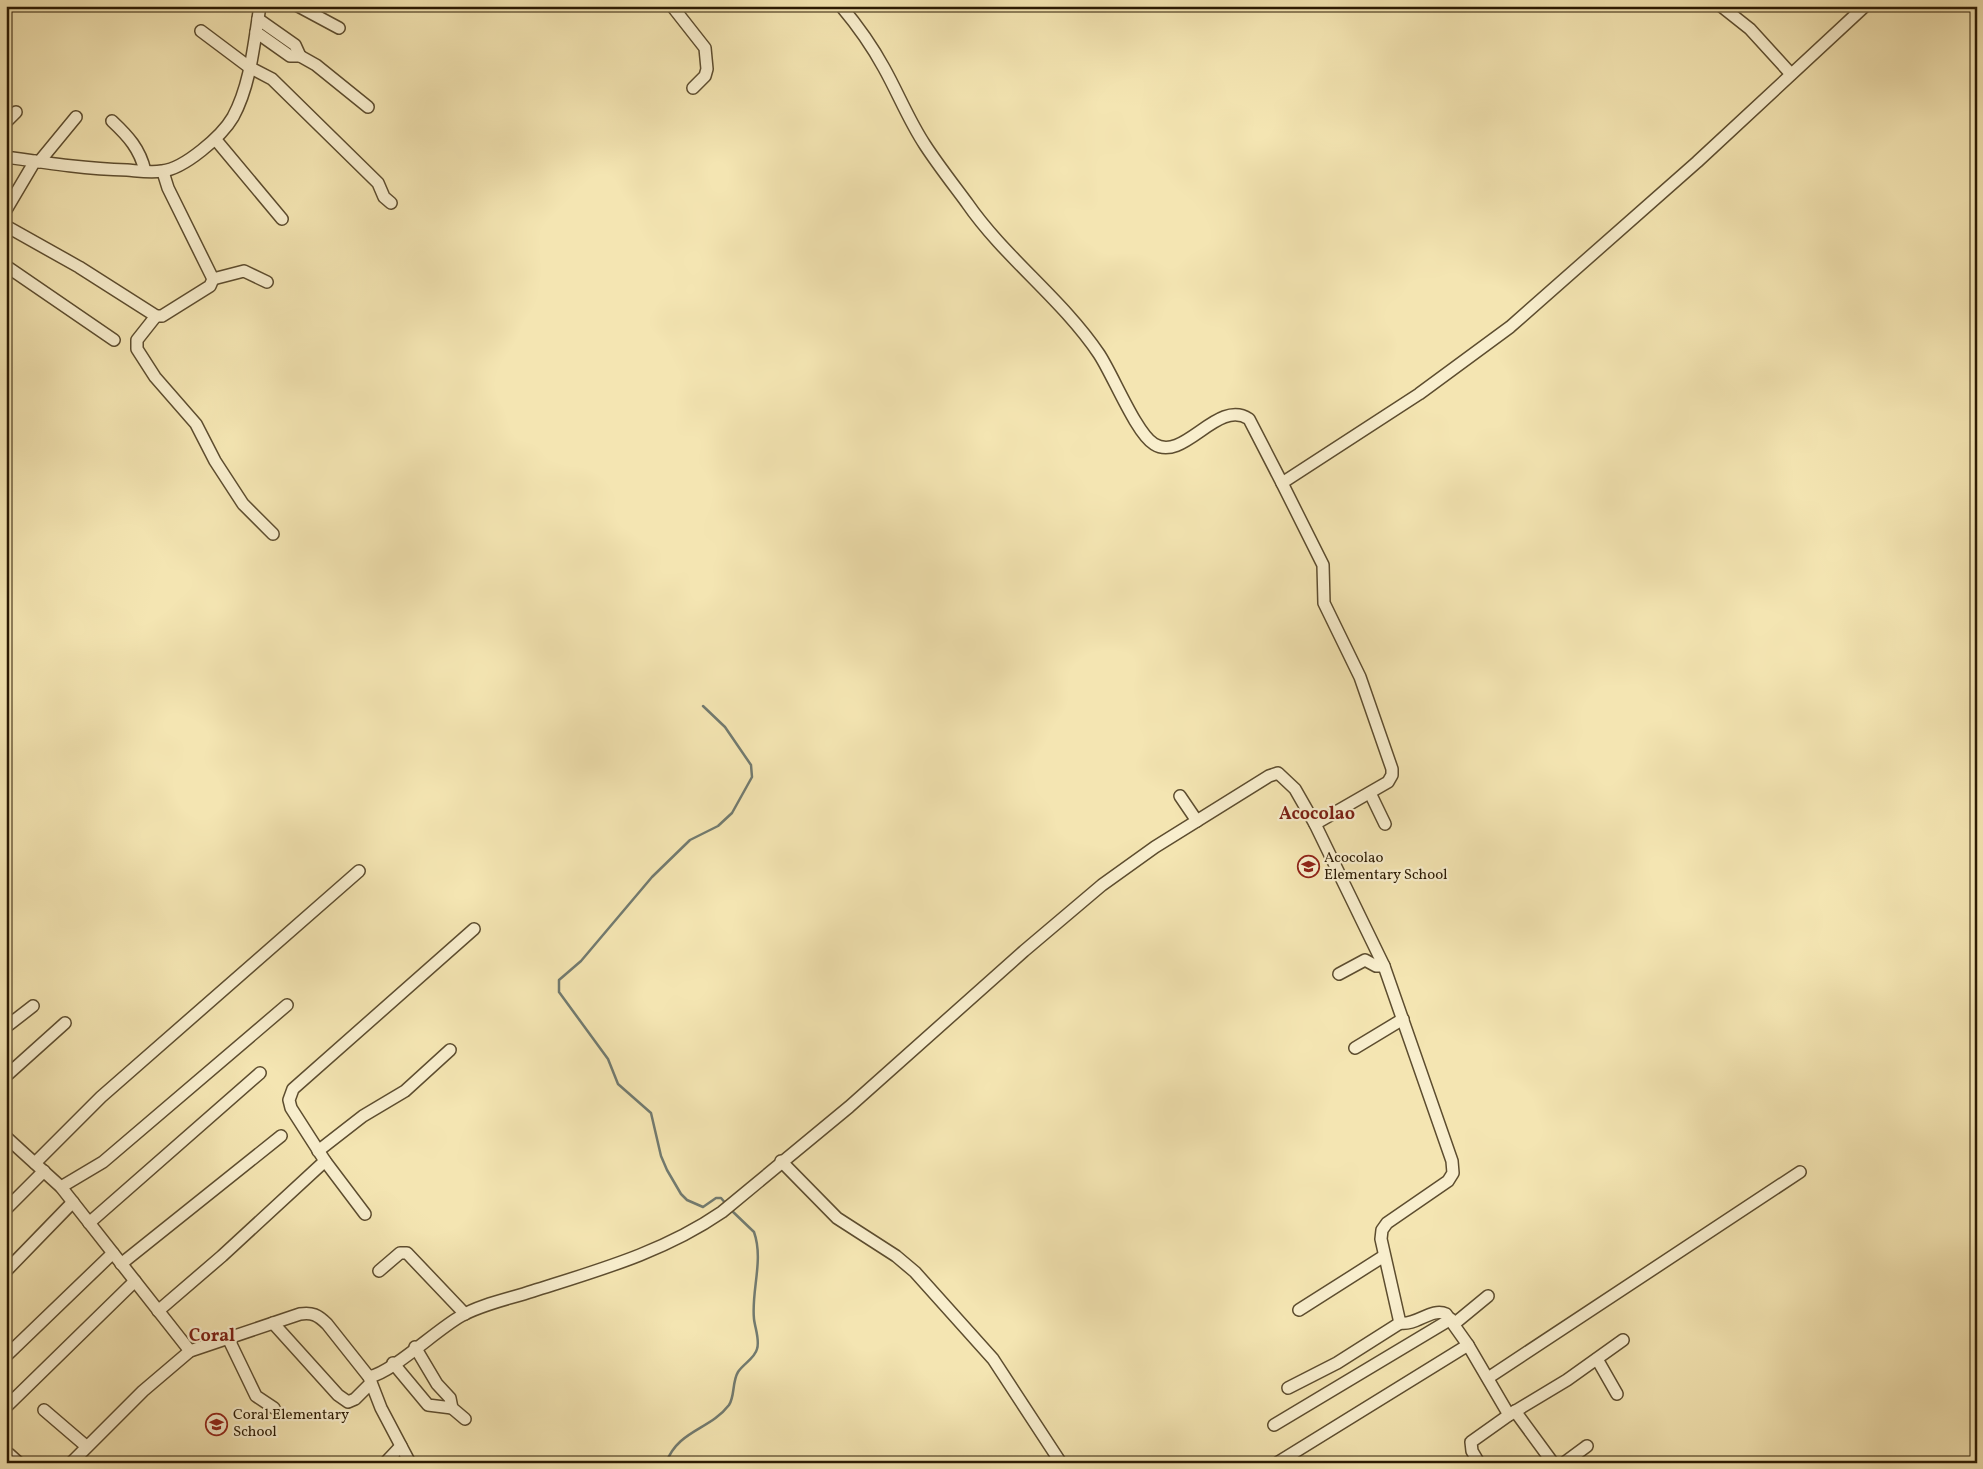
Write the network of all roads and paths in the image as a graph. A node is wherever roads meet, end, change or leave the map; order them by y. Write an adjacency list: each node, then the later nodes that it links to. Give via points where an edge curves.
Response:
1 (260, 6): 7 (street)
2 (298, 6): 8 (street)
3 (672, 6): 14 (street, via 705,48 707,70)
4 (841, 6): 34 (street, via 884,66 925,145 985,226 1095,348 1142,434 1155,445 1172,446 1230,414 1241,414 1249,419)
5 (1721, 6): 13 (street, via 1750,30)
6 (1865, 6): 13 (street)
7 (258, 19): 10 (street); 11 (street, via 296,45)
8 (339, 28)
9 (201, 31): 12 (street)
10 (256, 32): 11 (street, via 290,56); 12 (street)
11 (300, 56): 15 (street, via 322,69)
12 (249, 67): 20 (street, via 232,118); 25 (street, via 272,79 378,182 382,194)
13 (1791, 74): 34 (street, via 1697,162 1486,347)
14 (692, 88)
15 (368, 107)
16 (16, 112): 19 (street)
17 (76, 117): 22 (street)
18 (112, 121): 23 (street, via 134,144 143,159)
19 (6, 122)
20 (216, 140): 24 (street); 27 (street)
21 (6, 157): 22 (street)
22 (37, 161): 23 (street, via 88,169); 26 (street)
23 (145, 171): 24 (street)
24 (163, 172): 30 (street)
25 (391, 203)
26 (6, 210)
27 (282, 219)
28 (6, 226): 32 (street)
29 (6, 266): 33 (street)
30 (213, 279): 31 (street, via 244,271); 32 (street, via 210,286 162,316)
31 (267, 282)
32 (156, 316): 35 (street, via 137,340 137,349 155,377 196,424 243,504)
33 (114, 340)
34 (1282, 483): 36 (street, via 1323,566 1324,603 1360,677 1392,769 1388,782)
35 (273, 534)
36 (1370, 793): 39 (street); 40 (street)
37 (1180, 796): 38 (street)
38 (1197, 821): 39 (street, via 1278,773 1295,789); 57 (street, via 1131,863 1077,906 848,1107)
39 (1316, 824): 43 (street)
40 (1385, 824)
41 (359, 871): 58 (street, via 101,1096)
42 (474, 929): 56 (street, via 293,1089 289,1100 291,1108)
43 (1384, 966): 44 (street, via 1365,960); 47 (street)
44 (1339, 974)
45 (287, 1005): 60 (street, via 103,1162)
46 (33, 1006): 49 (street)
47 (1403, 1019): 50 (street); 66 (street, via 1452,1161 1453,1173 1444,1185 1384,1226 1381,1239)
48 (65, 1023): 53 (street)
49 (6, 1027)
50 (1355, 1048)
51 (450, 1050): 56 (street, via 405,1091 363,1116)
52 (260, 1074): 64 (street)
53 (6, 1076)
54 (281, 1136): 67 (street)
55 (6, 1137): 58 (street)
56 (322, 1156): 63 (street); 73 (street, via 222,1256)
57 (781, 1161): 74 (street, via 722,1212 677,1240 636,1258); 105 (street, via 837,1218 915,1272 993,1359)
58 (40, 1167): 60 (street); 62 (street)
59 (1800, 1172): 86 (street)
60 (61, 1187): 61 (street)
61 (73, 1202): 64 (street); 68 (street)
62 (6, 1209)
63 (365, 1214)
64 (89, 1223): 65 (street)
65 (113, 1253): 67 (street); 83 (street)
66 (1384, 1256): 72 (street); 77 (street)
67 (121, 1264): 70 (street)
68 (6, 1271)
69 (379, 1271): 74 (street, via 400,1253 407,1253)
70 (135, 1281): 73 (street); 90 (street)
71 (1488, 1296): 75 (street)
72 (1299, 1310)
73 (158, 1311): 82 (street)
74 (465, 1314): 81 (street)
75 (1453, 1322): 77 (street, via 1446,1314 1437,1312 1416,1321); 80 (street); 96 (street)
76 (273, 1323): 78 (street); 87 (street, via 300,1314 320,1316); 87 (street, via 348,1402 355,1399)
77 (1400, 1323): 88 (street)
78 (228, 1338): 82 (street); 91 (street, via 256,1396)
79 (1623, 1340): 84 (street)
80 (1468, 1345): 86 (street); 106 (street)
81 (416, 1347): 85 (street); 92 (street, via 437,1384 450,1398)
82 (190, 1351): 97 (street)
83 (6, 1356)
84 (1597, 1359): 89 (street); 94 (street)
85 (393, 1363): 87 (street); 92 (street, via 428,1405)
86 (1488, 1378): 94 (street)
87 (370, 1380): 98 (street)
88 (1288, 1388)
89 (1617, 1394)
90 (6, 1407)
91 (274, 1408)
92 (452, 1408): 95 (street)
93 (44, 1410): 97 (street)
94 (1512, 1413): 107 (street, via 1471,1442); 108 (street)
95 (465, 1419)
96 (1274, 1425)
97 (86, 1446): 102 (street)
98 (401, 1446): 103 (street); 104 (street)
99 (1587, 1446): 109 (street)
100 (9, 1454): 101 (street)
101 (19, 1463)
102 (71, 1463)
103 (385, 1463)
104 (410, 1463)
105 (1061, 1463)
106 (1277, 1463)
107 (1479, 1463)
108 (1553, 1463)
109 (1564, 1463)

